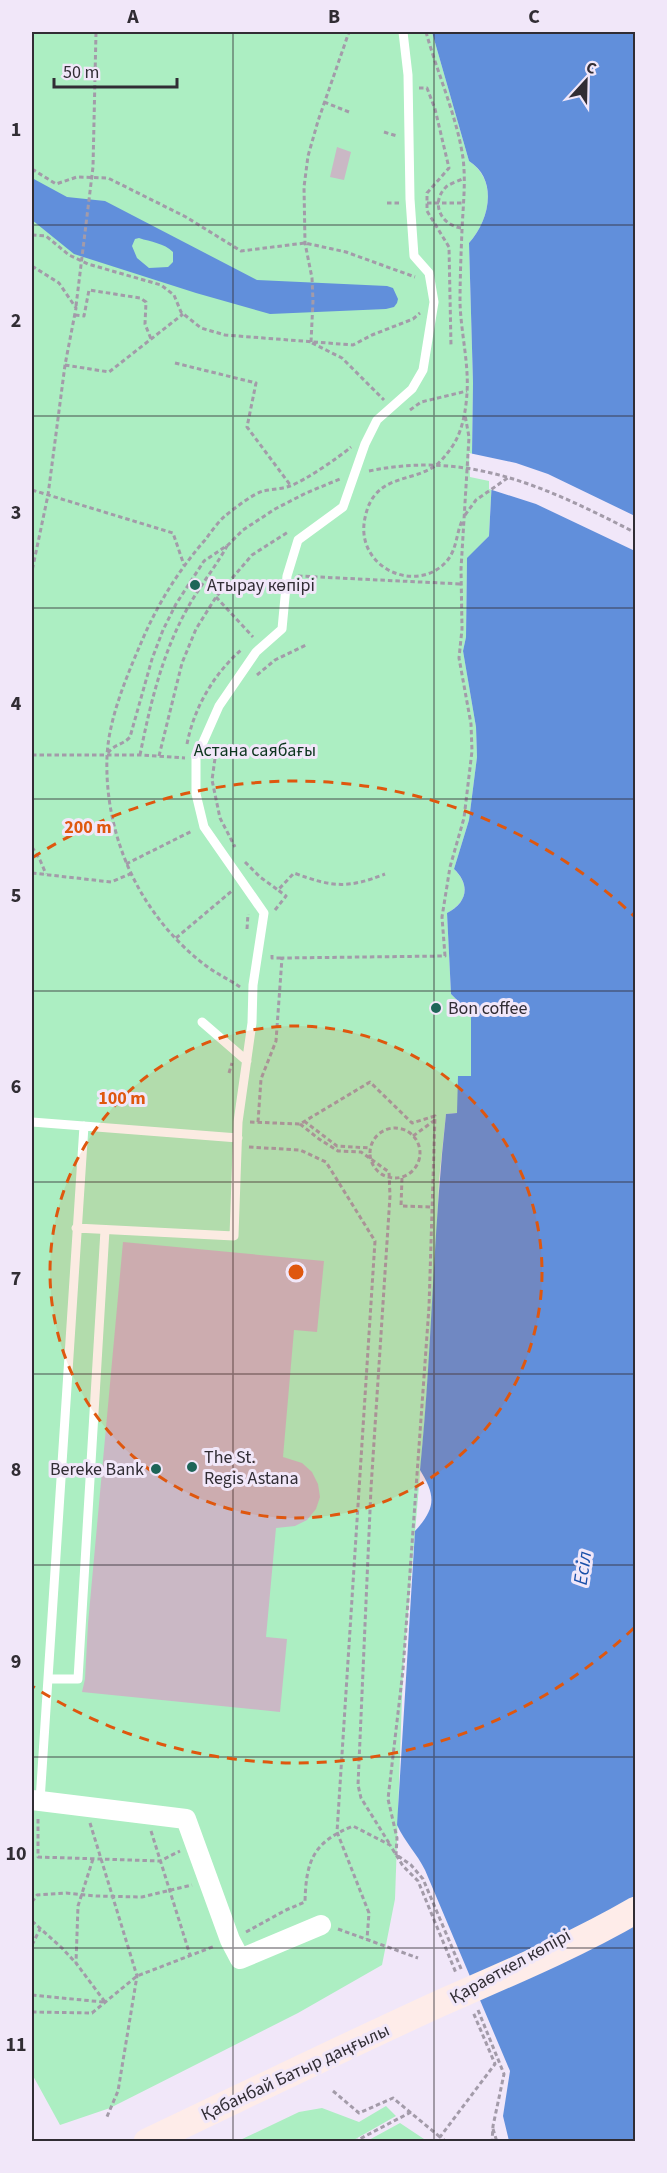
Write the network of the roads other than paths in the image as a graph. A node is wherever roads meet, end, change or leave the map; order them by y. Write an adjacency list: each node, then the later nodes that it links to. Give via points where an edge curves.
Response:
1 (403, 32): 3 (lane, via 409,88 414,256 429,273 434,302 423,370 412,389 377,420 343,507 298,540 287,576 282,629 256,652 219,706 196,758 196,794 204,827 264,913)
2 (202, 1022): 3 (lane)
3 (247, 1061): 6 (lane)
4 (32, 1122): 5 (lane)
5 (84, 1126): 6 (lane); 7 (lane)
6 (238, 1142): 8 (lane, via 234,1236)
7 (76, 1228): 8 (lane); 9 (lane)
8 (105, 1230): 9 (lane, via 78,1679)
9 (49, 1678): 10 (lane)
10 (36, 1800): 13 (street, via 186,1819 240,1959)
11 (636, 1897): 14 (main road, Қараөткел көпірі)
12 (636, 1910): 14 (main road, Қараөткел көпірі, via 548,1956)
13 (321, 1925)
14 (443, 2002): 15 (main road, Қабанбай Батыр даңғылы)
15 (147, 2142)

